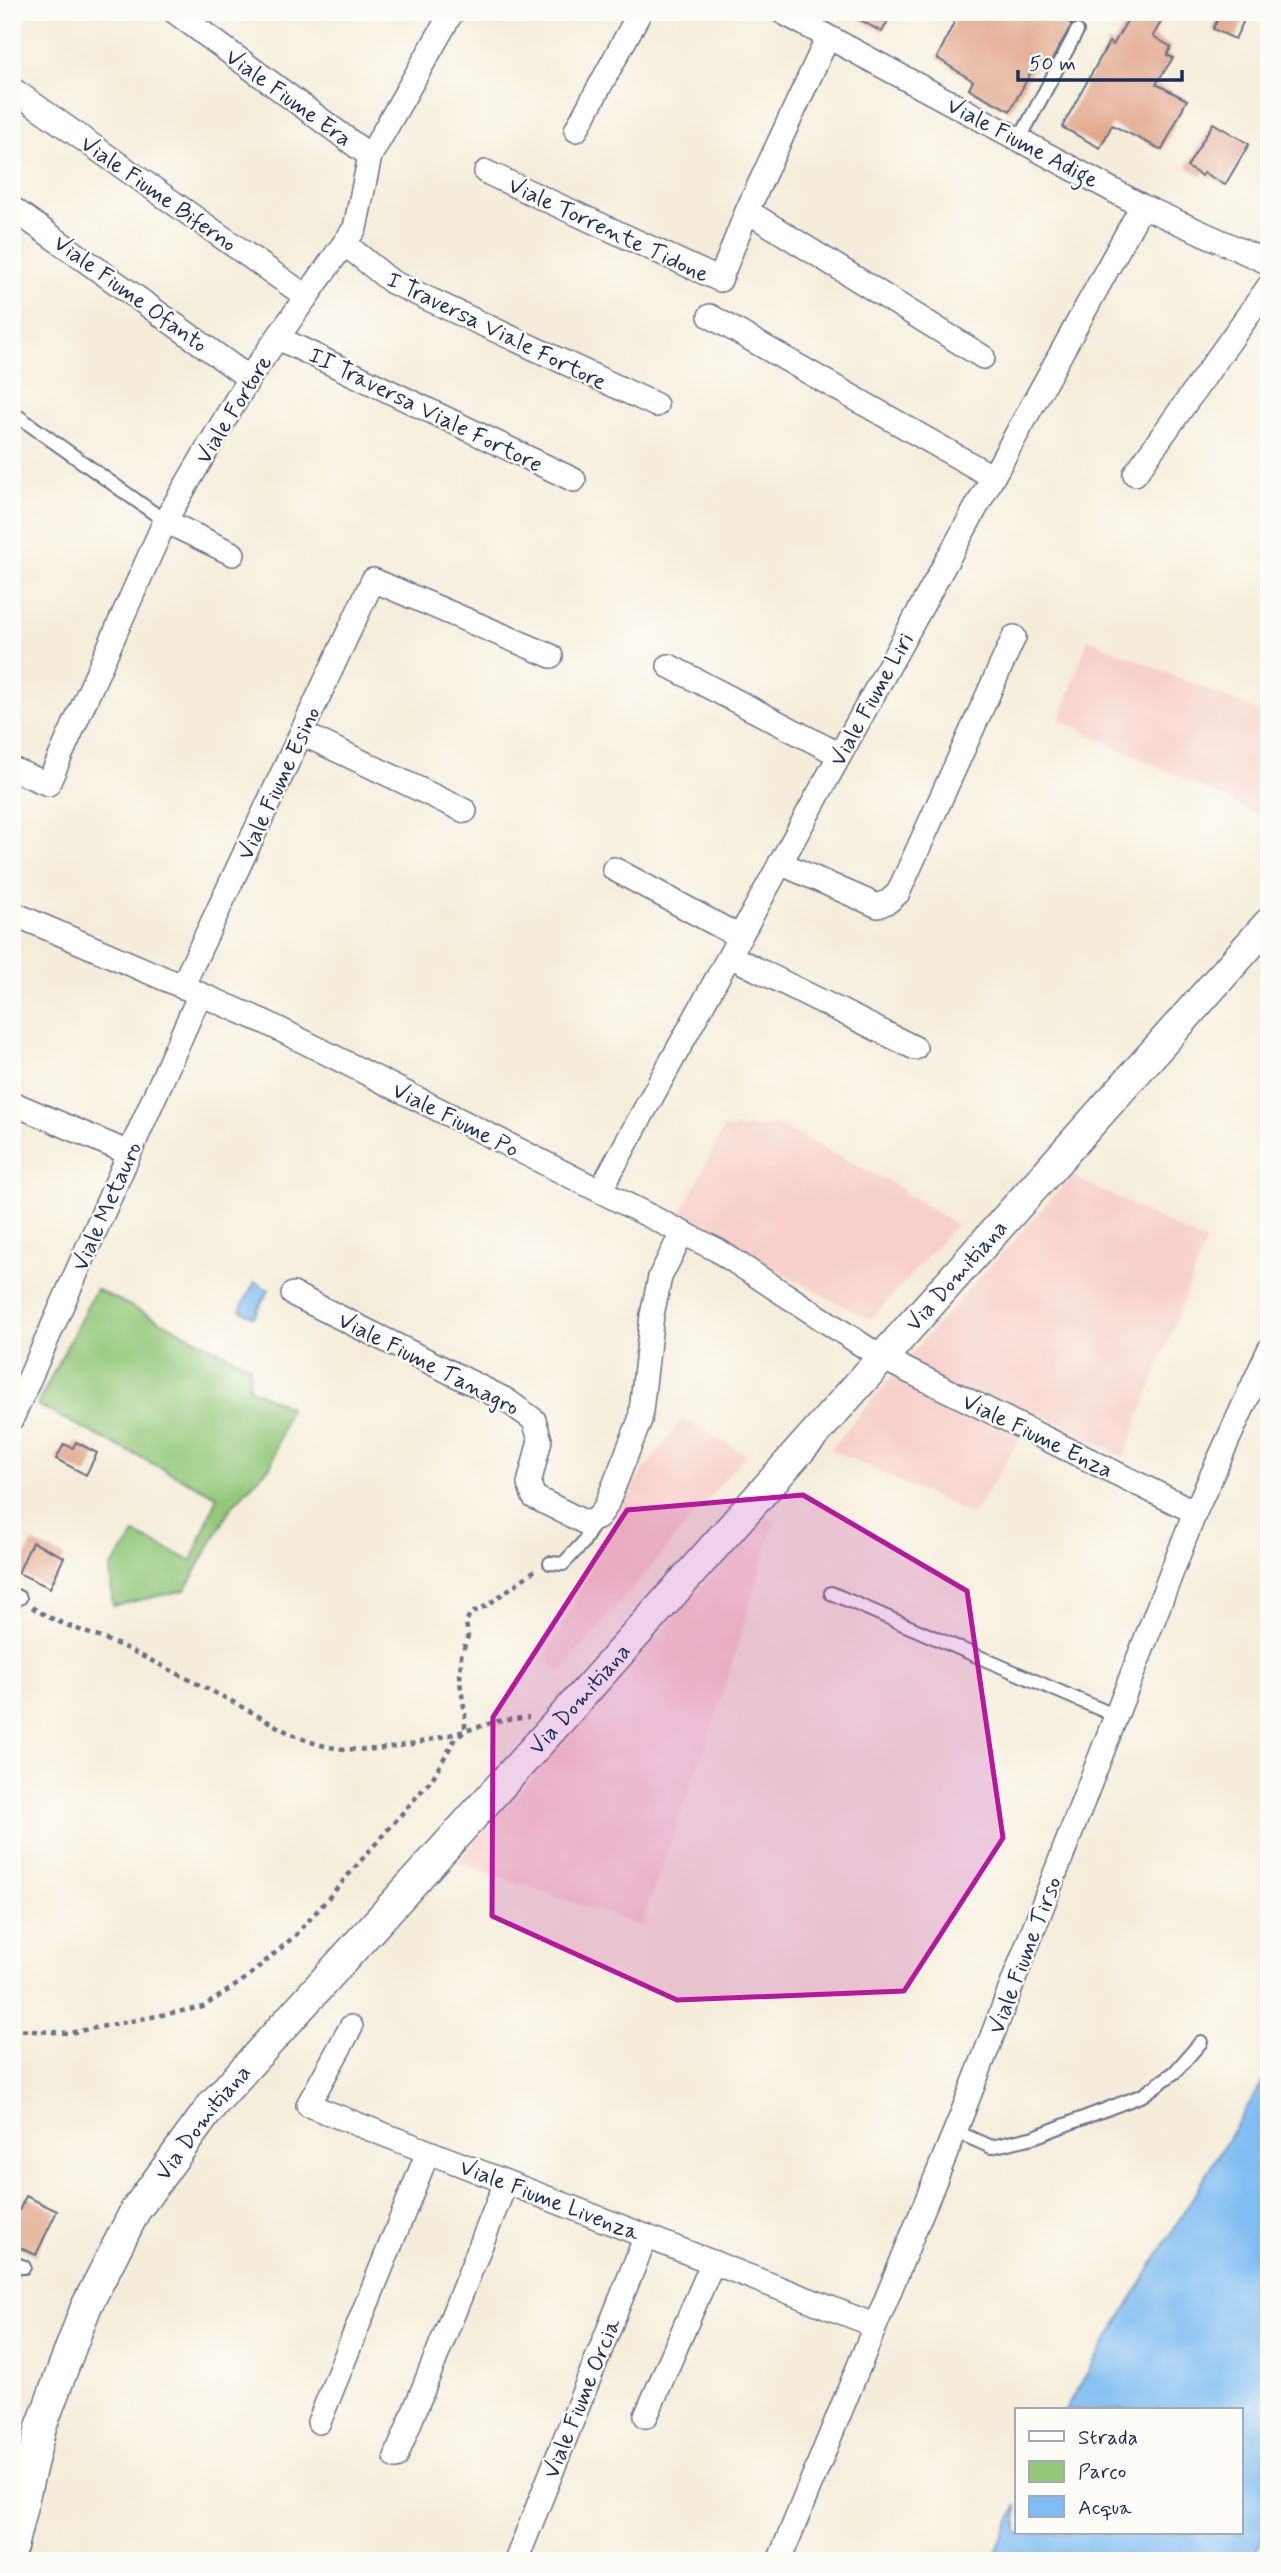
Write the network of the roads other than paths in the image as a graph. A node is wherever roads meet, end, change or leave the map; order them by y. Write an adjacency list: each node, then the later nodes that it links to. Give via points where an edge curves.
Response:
1 (175, 12): 10 (street, Viale Fiume Era)
2 (452, 12): 10 (street, Viale Fortore)
3 (640, 12): 8 (street)
4 (782, 12): 6 (street, Viale Fiume Adige)
5 (1077, 31): 9 (lane)
6 (828, 37): 9 (street, Viale Fiume Adige); 14 (street, Viale Torrente Tidone)
7 (12, 89): 18 (street, Viale Fiume Biferno)
8 (576, 130)
9 (1019, 140): 12 (street, Viale Fiume Adige)
10 (370, 156): 15 (street, Viale Fortore, via 355,229)
11 (486, 172): 14 (street, Viale Torrente Tidone, via 720,280)
12 (1142, 206): 16 (street, Viale Fiume Adige); 26 (street, Viale Fiume Liri)
13 (12, 208): 22 (street, Viale Fiume Ofanto)
14 (747, 211): 21 (street)
15 (345, 244): 18 (street, Viale Fortore); 23 (street, I Traversa Viale Fortore, via 392,282)
16 (1269, 263)
17 (1269, 286): 25 (street)
18 (307, 297): 20 (street, Viale Fortore)
19 (710, 316): 26 (street)
20 (278, 338): 22 (street, Viale Fortore); 27 (street, II Traversa Viale Fortore)
21 (983, 357)
22 (249, 378): 28 (street, Viale Fortore)
23 (656, 405)
24 (12, 412): 28 (lane)
25 (1135, 474)
26 (993, 477): 34 (street, Viale Fiume Liri)
27 (575, 480)
28 (165, 521): 29 (street); 35 (street, Viale Fortore, via 48,784)
29 (233, 554)
30 (1014, 637): 37 (street, via 898,893 878,906)
31 (551, 656): 33 (street, Viale Fiume Esino, via 373,580)
32 (669, 666): 34 (street)
33 (301, 733): 36 (street); 42 (street, Viale Fiume Esino)
34 (839, 755): 37 (street, Viale Fiume Liri)
35 (12, 769)
36 (465, 811)
37 (780, 863): 41 (street, Viale Fiume Liri)
38 (614, 869): 41 (street)
39 (12, 913): 42 (street, Viale Fiume Po)
40 (1269, 923): 50 (street, Via Domitiana)
41 (735, 946): 43 (street); 46 (street, Viale Fiume Liri)
42 (191, 990): 45 (street, Viale Metauro); 46 (street, Viale Fiume Po, via 265,1022)
43 (915, 1048)
44 (12, 1102): 45 (street)
45 (129, 1153): 51 (street, Viale Metauro)
46 (600, 1191): 47 (street, Viale Fiume Po)
47 (682, 1233): 50 (street, Viale Fiume Po, via 717,1250); 54 (street, via 660,1277 640,1420)
48 (293, 1294): 54 (street, Viale Fiume Tanagro, via 506,1400 534,1420 540,1440 529,1484 534,1497 586,1523)
49 (1269, 1350): 53 (street, Viale Fiume Tirso)
50 (882, 1358): 53 (street, Viale Fiume Enza); 69 (street, Via Domitiana, via 213,2104 135,2211 86,2307 41,2427)
51 (17, 1394): 52 (street, Viale Metauro)
52 (12, 1418)
53 (1195, 1512): 57 (street, Viale Fiume Tirso)
54 (598, 1518): 55 (lane, via 563,1564)
55 (550, 1563)
56 (831, 1593): 57 (lane)
57 (1116, 1716): 60 (street, Viale Fiume Tirso)
58 (351, 2027): 61 (street, Viale Fiume Livenza, via 308,2105)
59 (1201, 2042): 60 (lane, via 1175,2071 1143,2095 1034,2137 991,2147)
60 (955, 2131): 65 (street, Viale Fiume Tirso)
61 (428, 2152): 62 (street, Viale Fiume Livenza); 67 (street)
62 (506, 2182): 63 (street, Viale Fiume Livenza); 68 (street)
63 (646, 2236): 64 (street, Viale Fiume Livenza); 70 (street, Viale Fiume Orcia)
64 (713, 2262): 65 (street, Viale Fiume Livenza); 66 (street)
65 (874, 2325): 71 (street, Viale Fiume Tirso)
66 (646, 2416)
67 (319, 2422)
68 (396, 2457)
69 (12, 2547)
70 (516, 2561)
71 (779, 2561)

